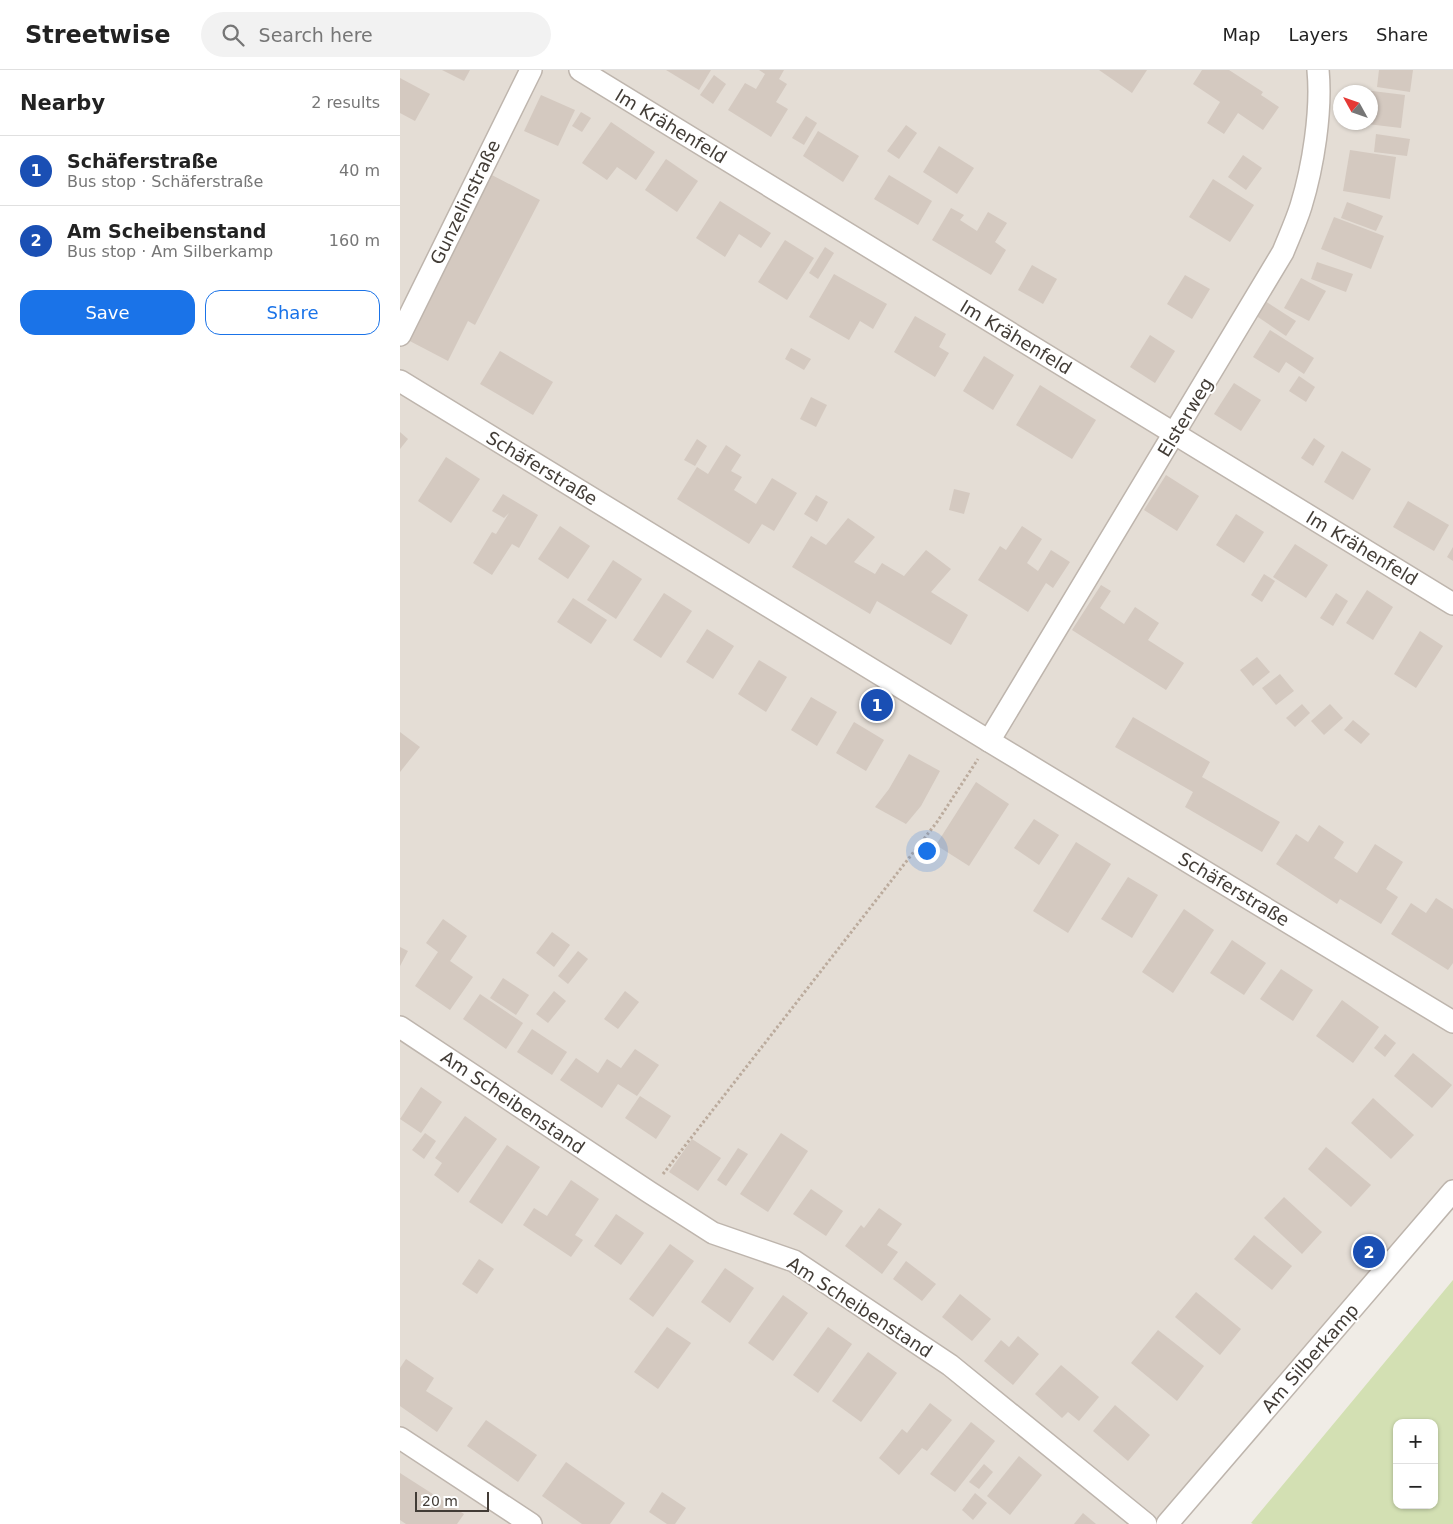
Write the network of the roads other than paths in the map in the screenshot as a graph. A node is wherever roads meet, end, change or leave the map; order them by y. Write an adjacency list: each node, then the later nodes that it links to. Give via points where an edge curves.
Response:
1 (531, 70): 4 (street, Gunzelinstraße)
2 (580, 70): 6 (street, Im Krähenfeld)
3 (1318, 70): 6 (street, Elsterweg, via 1320,90 1312,157 1297,215 1282,252)
4 (400, 334)
5 (400, 381): 8 (street, Schäferstraße)
6 (1175, 434): 7 (street, Im Krähenfeld); 8 (street, Elsterweg)
7 (1453, 604)
8 (989, 741): 9 (street, Schäferstraße)
9 (1453, 1022)
10 (400, 1027): 14 (street, Am Scheibenstand, via 713,1233 794,1261 950,1365)
11 (1453, 1191): 15 (street, Am Silberkamp)
12 (400, 1438): 13 (street)
13 (531, 1524)
14 (1146, 1524)
15 (1167, 1524)

